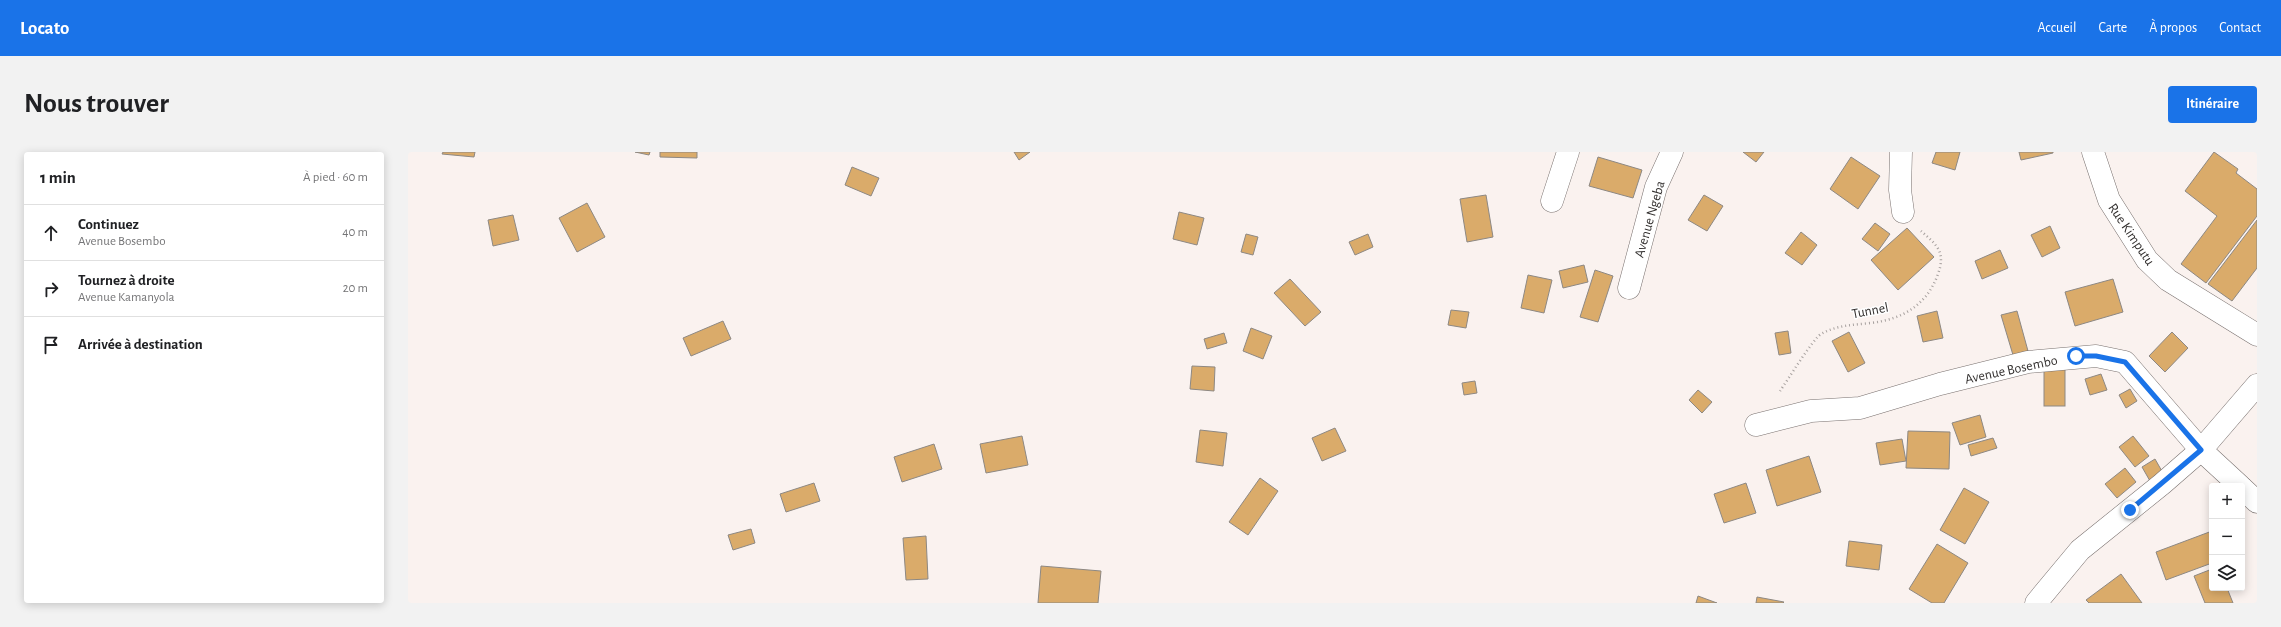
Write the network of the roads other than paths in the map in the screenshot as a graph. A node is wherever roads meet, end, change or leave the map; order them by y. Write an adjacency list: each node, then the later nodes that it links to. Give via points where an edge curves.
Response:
1 (1568, 152): 5 (street)
2 (1672, 152): 7 (street, Avenue Ngeba, via 1656,187)
3 (1901, 152): 6 (street, via 1900,190)
4 (2093, 152): 8 (street, Rue Kimputu, via 2108,200 2147,260 2168,280)
5 (1552, 200)
6 (1903, 212)
7 (1629, 288)
8 (2257, 335)
9 (2257, 385): 11 (street)
10 (1756, 425): 11 (street, Avenue Bosembo, via 1811,412 1860,408 1940,384 2028,362 2096,356 2125,362)
11 (2201, 450): 12 (street, Avenue Bosembo); 15 (street, via 2080,550)
12 (2237, 483)
13 (2245, 491): 14 (street, Avenue Bosembo)
14 (2257, 502)
15 (2036, 603)

